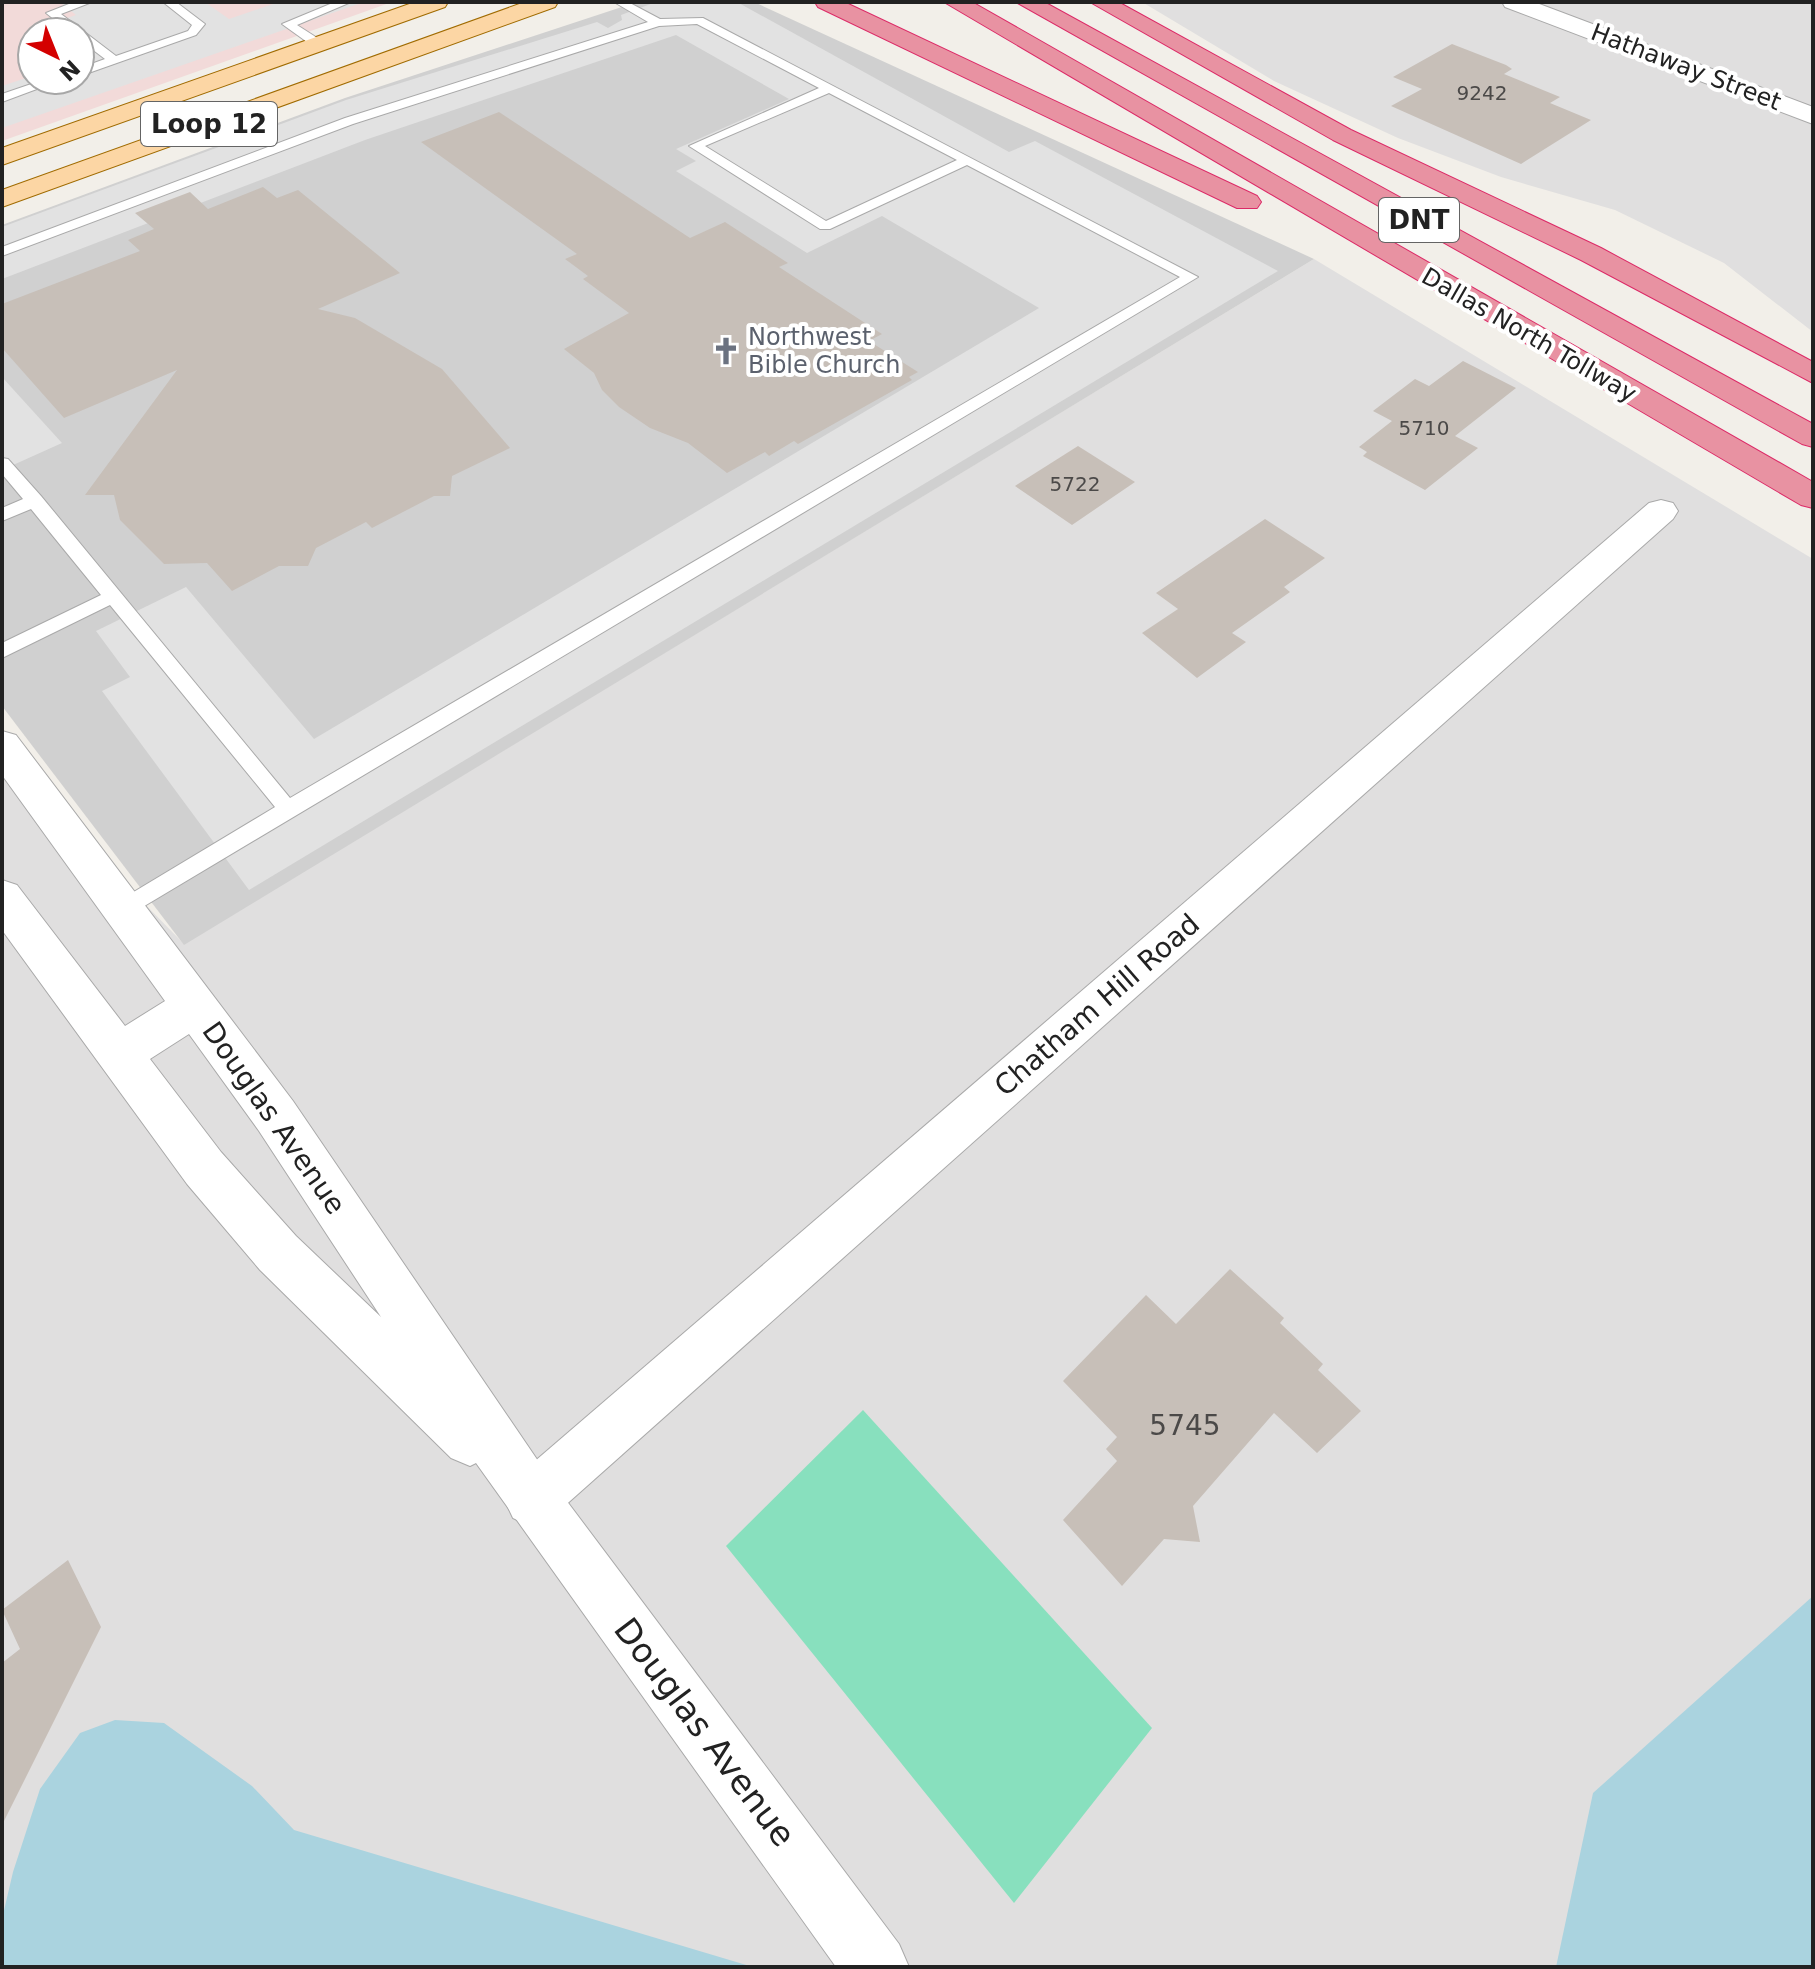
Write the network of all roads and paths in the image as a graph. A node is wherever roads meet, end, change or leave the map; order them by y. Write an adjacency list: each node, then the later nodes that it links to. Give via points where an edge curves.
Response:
1 (38, 2): 13 (lane)
2 (86, 2): 13 (lane)
3 (169, 2): 18 (lane, via 199,24 192,33)
4 (345, 2): 16 (lane, via 288,24)
5 (437, 2): 16 (main road, Loop 12)
6 (547, 2): 24 (main road, Loop 12)
7 (620, 2): 15 (lane)
8 (826, 2): 26 (highway)
9 (955, 2): 26 (highway, Dallas North Tollway / DNT)
10 (1027, 2): 28 (highway, Dallas North Tollway / DNT)
11 (1101, 2): 27 (highway, via 1342,135 1591,254)
12 (1513, 2): 21 (street, Hathaway Street)
13 (52, 13): 14 (lane)
14 (56, 16)
15 (658, 23): 20 (lane, via 699,20); 25 (lane, via 349,121)
16 (318, 44): 22 (main road, Loop 12)
17 (96, 46): 18 (lane)
18 (114, 60): 19 (lane)
19 (96, 66)
20 (829, 88): 23 (lane); 23 (lane, via 695,146 825,226)
21 (1813, 116)
22 (2, 157)
23 (968, 160): 37 (lane, via 1191,277)
24 (2, 199)
25 (2, 252)
26 (1528, 335): 30 (highway, Dallas North Tollway / DNT)
27 (1813, 374)
28 (1813, 437)
29 (2, 463): 31 (lane)
30 (1813, 497)
31 (35, 500): 33 (lane); 34 (lane)
32 (1661, 511): 42 (street, Chatham Hill Road)
33 (2, 515)
34 (113, 596): 35 (lane); 37 (lane)
35 (2, 651)
36 (2, 746): 39 (street, Douglas Avenue)
37 (288, 809): 39 (lane)
38 (2, 897): 41 (street, Douglas Avenue)
39 (124, 908): 40 (street, Douglas Avenue)
40 (194, 1006): 41 (street); 42 (street, Douglas Avenue, via 276,1116)
41 (121, 1053): 42 (street, Douglas Avenue, via 204,1168 278,1253)
42 (532, 1499): 43 (street, Douglas Avenue)
43 (876, 1967)

